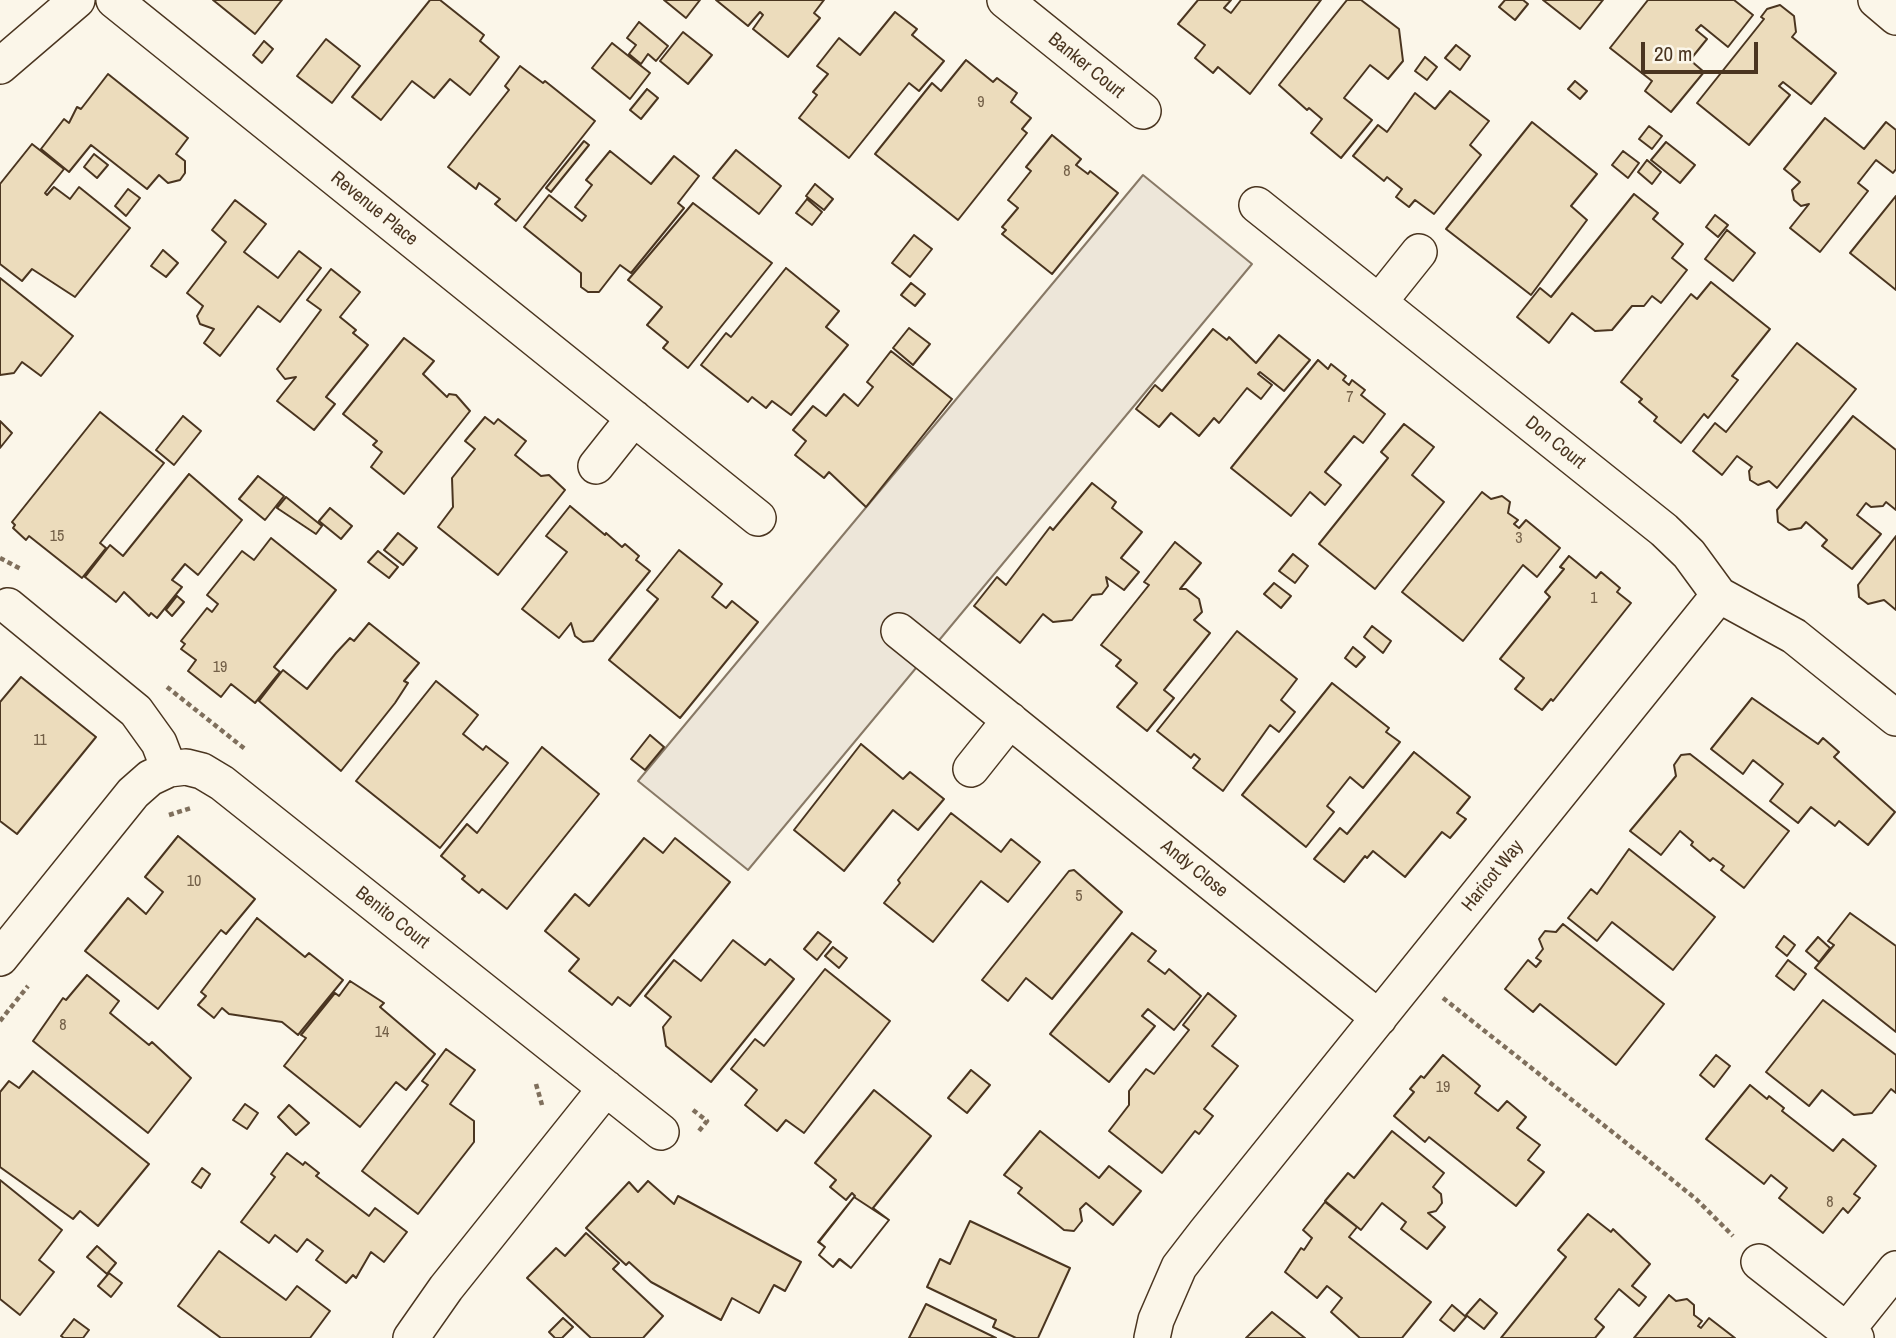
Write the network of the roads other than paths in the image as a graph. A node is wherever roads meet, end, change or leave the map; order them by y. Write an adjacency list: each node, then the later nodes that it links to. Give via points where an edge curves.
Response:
1 (45, 0): 7 (street, via 22,26)
2 (77, 0): 7 (street)
3 (114, 0): 12 (street, Revenue Place)
4 (1876, 0): 6 (street)
5 (1027, 7): 8 (street, Banker Court)
6 (1896, 17)
7 (0, 66)
8 (1143, 111)
9 (1257, 205): 11 (street, Don Court)
10 (1419, 251): 11 (street)
11 (1379, 302): 15 (street, Don Court, via 1664,530 1689,554)
12 (634, 418): 13 (street); 14 (street, Revenue Place)
13 (596, 466)
14 (758, 518)
15 (1719, 595): 18 (street, via 1794,636); 23 (street, Haricot Way)
16 (8, 606): 20 (street, via 136,711 148,724)
17 (899, 631): 19 (street, Andy Close)
18 (1896, 718)
19 (1010, 720): 21 (street); 23 (street, Andy Close)
20 (169, 769): 22 (street, via 133,793); 24 (street, Benito Court, via 202,771 222,783)
21 (971, 769)
22 (0, 958)
23 (1379, 1018): 30 (street, Haricot Way, via 1179,1267)
24 (606, 1088): 25 (street, Benito Court); 29 (street)
25 (661, 1132)
26 (1759, 1262): 28 (street)
27 (1896, 1269): 28 (street)
28 (1852, 1334)
29 (411, 1338)
30 (1152, 1338)

